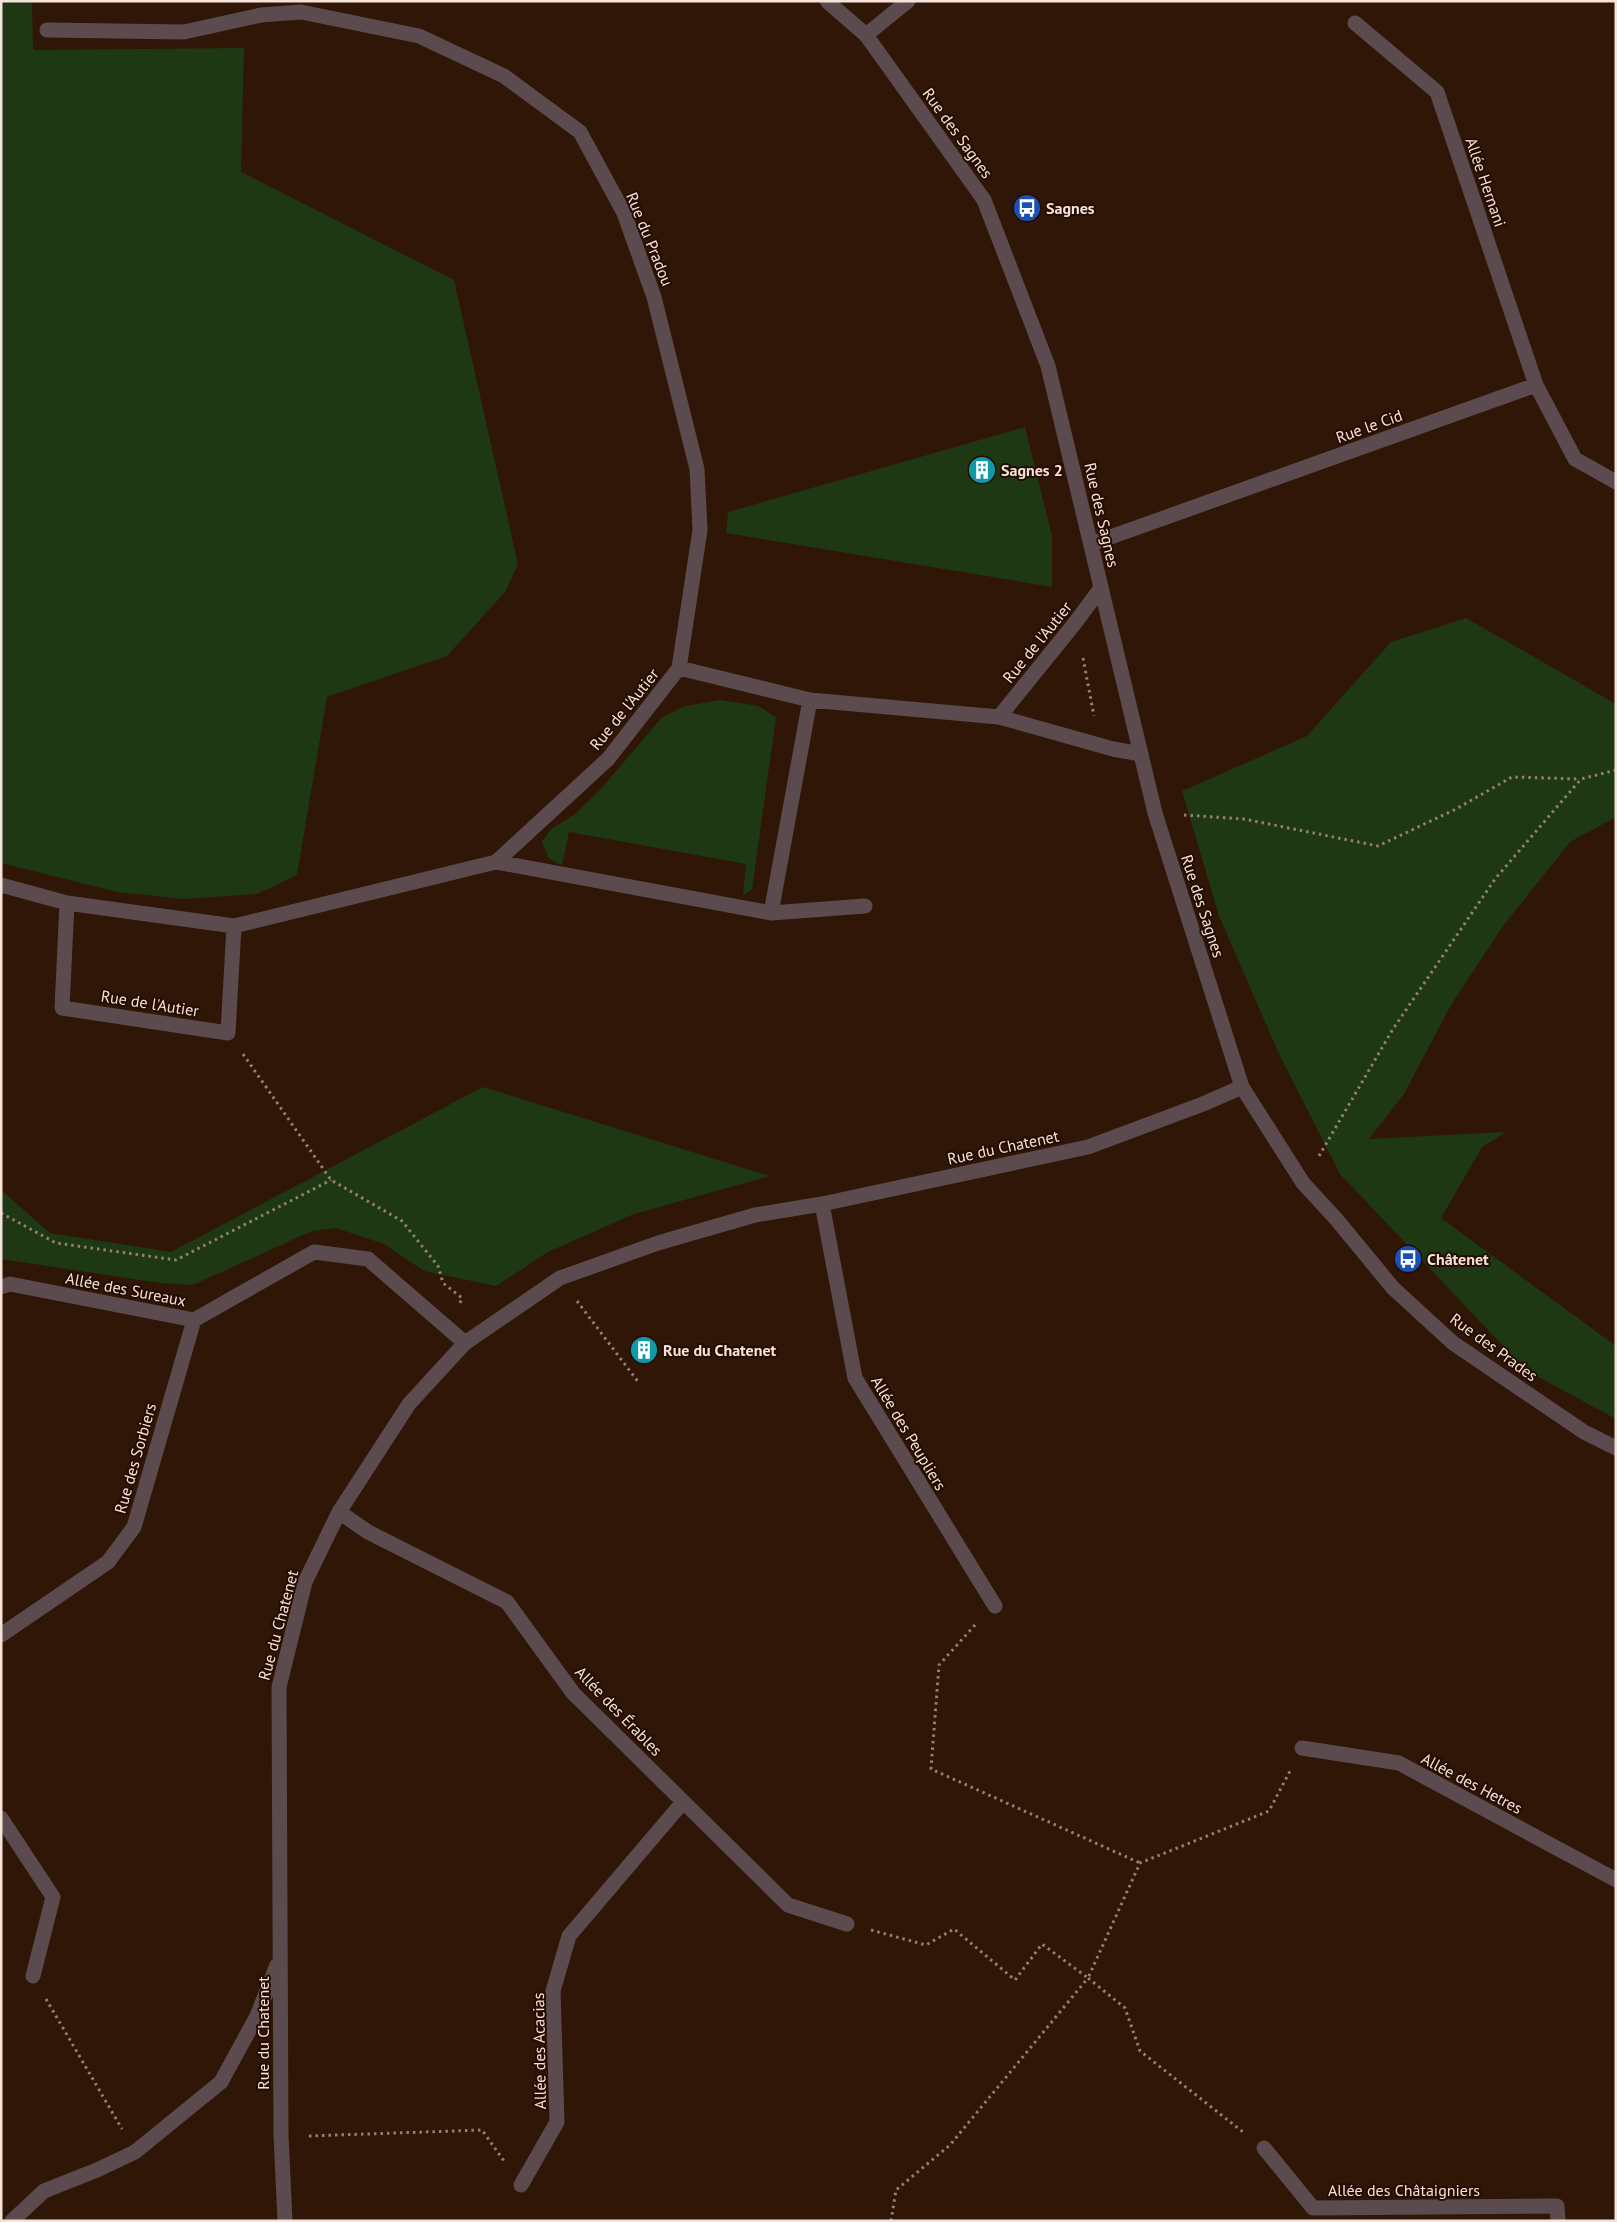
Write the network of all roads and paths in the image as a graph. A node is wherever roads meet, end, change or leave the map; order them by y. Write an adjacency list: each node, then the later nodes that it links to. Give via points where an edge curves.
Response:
1 (828, 1): 7 (street, Rue des Sagnes)
2 (908, 1): 7 (street)
3 (301, 6): 4 (street, Rue du Pradou); 13 (street, Rue du Pradou, via 419,36 504,76 580,132 624,212 654,297 697,469 700,530)
4 (261, 8): 6 (street, Rue du Pradou, via 184,32)
5 (1355, 24): 8 (street, Allée Hernani, via 1437,92)
6 (47, 30)
7 (866, 35): 10 (street, Rue des Sagnes, via 984,200 1048,366)
8 (1536, 384): 9 (street, via 1575,459); 10 (street, Rue le Cid)
9 (1616, 482)
10 (1091, 544): 11 (street, Rue des Sagnes)
11 (1101, 588): 12 (street, Rue de l'Autier); 17 (street, Rue des Sagnes)
12 (1075, 623): 15 (street, Rue de l'Autier); 16 (path)
13 (679, 668): 14 (street, Rue de l'Autier); 21 (street, Rue de l'Autier, via 608,759)
14 (810, 700): 15 (street, Rue de l'Autier); 25 (street)
15 (999, 717): 16 (street, Rue de l'Autier)
16 (1100, 745): 17 (street, Rue de l'Autier)
17 (1141, 754): 20 (street, Rue des Sagnes)
18 (1616, 770): 19 (path)
19 (1581, 779): 20 (path, via 1512,777 1456,809 1378,846 1244,819); 30 (path, via 1494,878 1393,1029)
20 (1155, 813): 28 (street, Rue des Sagnes)
21 (496, 862): 25 (street, Rue de l'Autier); 26 (street, Rue de l'Autier)
22 (1, 885): 23 (street, Rue de l'Autier)
23 (67, 904): 26 (street, Rue de l'Autier); 27 (street, Rue de l'Autier, via 62,1008)
24 (865, 906): 25 (street, Rue de l'Autier)
25 (771, 913)
26 (234, 926): 27 (street)
27 (228, 1033): 29 (path)
28 (1242, 1087): 30 (street, Rue des Prades); 31 (street, Rue du Chatenet, via 1088,1147)
29 (331, 1180): 32 (path, via 176,1260 56,1243); 36 (path, via 402,1221 438,1266 442,1284 462,1298)
30 (1303, 1183): 39 (street, Rue des Prades, via 1393,1288 1453,1343 1584,1432)
31 (822, 1204): 33 (street, Rue du Chatenet, via 755,1215 658,1243); 41 (street, Allée des Peupliers, via 855,1378)
32 (1, 1213)
33 (560, 1278): 37 (street, Rue du Chatenet); 38 (path)
34 (1, 1287): 35 (street, Allée des Sureaux, via 10,1284)
35 (194, 1320): 36 (street, Allée des Sureaux, via 314,1252 368,1259); 42 (street, Rue des Sorbiers, via 134,1527 108,1562)
36 (446, 1326): 37 (street, Allée des Sureaux)
37 (465, 1343): 40 (street, Rue du Chatenet, via 409,1404)
38 (639, 1383)
39 (1616, 1448)
40 (338, 1512): 44 (street, Allée des Érables, via 368,1532 507,1602 573,1693); 49 (street, Rue du Chatenet, via 305,1582 279,1687)
41 (994, 1605): 46 (path, via 939,1665 932,1769)
42 (1, 1635)
43 (1302, 1748): 46 (path, via 1269,1811); 47 (street, Allée des Hetres, via 1399,1764)
44 (683, 1802): 48 (street, Allée des Érables, via 788,1905); 55 (street, Allée des Acacias, via 570,1936 553,1990 557,2122)
45 (1, 1818): 50 (street, via 53,1897)
46 (1140, 1863): 51 (path)
47 (1616, 1880)
48 (847, 1924): 51 (path, via 926,1945 954,1929 1015,1980 1042,1944)
49 (280, 1957): 52 (street, Rue du Chatenet); 54 (street, via 257,2016 221,2082)
50 (33, 1976): 54 (path)
51 (1088, 1978): 53 (path, via 1125,2008 1140,2051); 58 (path, via 950,2145 896,2190)
52 (281, 2136): 55 (path, via 482,2130); 57 (street, Rue du Chatenet)
53 (1264, 2148): 59 (street, Allée des Châtaigniers, via 1313,2208 1557,2206)
54 (135, 2152): 56 (street, via 44,2190)
55 (521, 2185)
56 (12, 2221)
57 (285, 2221)
58 (891, 2221)
59 (1558, 2221)

